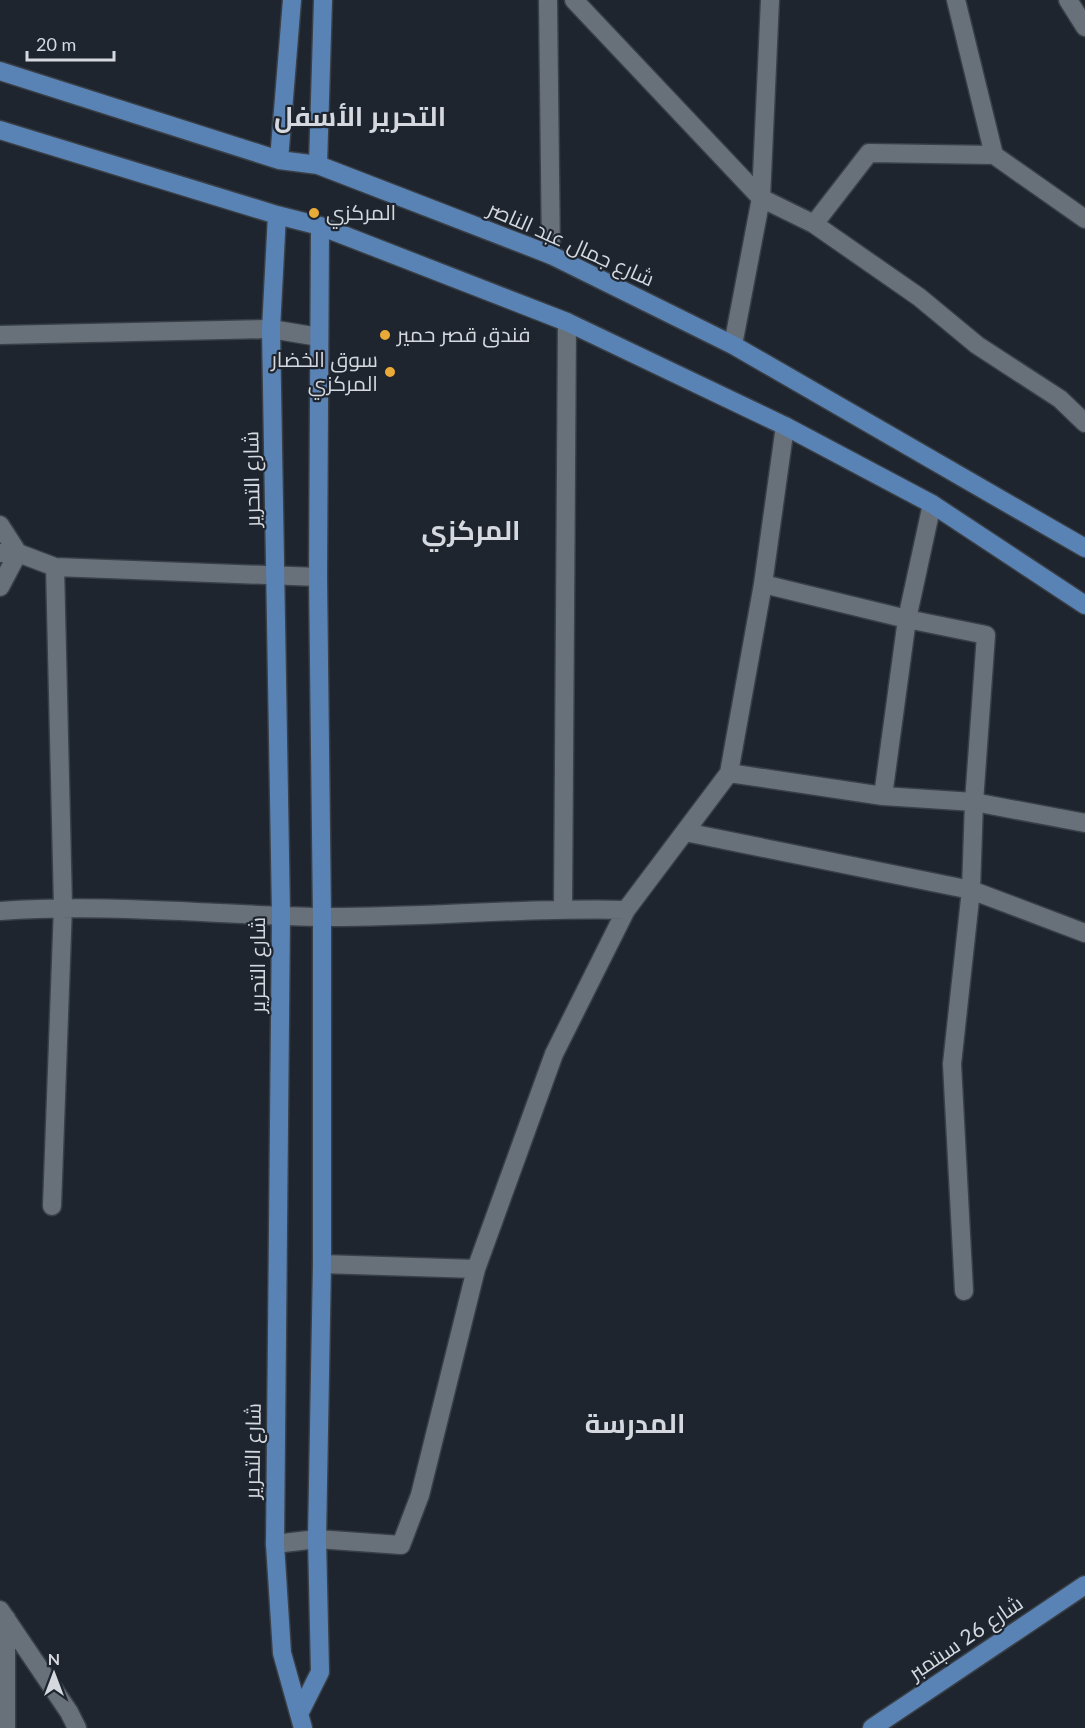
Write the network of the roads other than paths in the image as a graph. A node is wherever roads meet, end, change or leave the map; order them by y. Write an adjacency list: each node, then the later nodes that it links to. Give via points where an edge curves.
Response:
1 (292, 0): 12 (main road)
2 (323, 0): 13 (main road)
3 (548, 0): 19 (street)
4 (574, 0): 14 (street)
5 (770, 0): 14 (street)
6 (956, 0): 11 (street)
7 (1068, 0): 8 (street)
8 (1085, 27)
9 (0, 71): 12 (main road, شارع جمال عبد الناصر)
10 (0, 130): 15 (main road)
11 (994, 155): 16 (street); 17 (street, via 869,153)
12 (279, 160): 13 (main road, شارع جمال عبد الناصر)
13 (318, 165): 19 (main road, شارع جمال عبد الناصر)
14 (761, 198): 17 (street); 24 (street)
15 (277, 215): 18 (main road); 21 (main road, شارع التحرير)
16 (1085, 219)
17 (814, 224): 25 (street, via 919,297 977,345 1060,399)
18 (320, 226): 20 (main road); 23 (main road, شارع التحرير)
19 (550, 255): 24 (main road, شارع جمال عبد الناصر)
20 (567, 322): 26 (main road); 45 (street)
21 (271, 329): 22 (street); 23 (street); 32 (main road, شارع التحرير)
22 (0, 335)
23 (320, 337): 33 (main road, شارع التحرير)
24 (733, 345): 29 (main road, شارع جمال عبد الناصر)
25 (1085, 423)
26 (784, 426): 27 (main road); 34 (street)
27 (932, 504): 36 (main road); 37 (street)
28 (0, 525): 30 (street)
29 (1085, 548)
30 (9, 553): 31 (street); 35 (street)
31 (55, 567): 32 (street); 44 (street)
32 (276, 577): 33 (street); 48 (main road, شارع التحرير)
33 (318, 577): 49 (main road, شارع التحرير)
34 (763, 584): 37 (street); 38 (street)
35 (0, 587)
36 (1085, 605)
37 (907, 619): 39 (street); 40 (street, via 986,635)
38 (729, 773): 39 (street); 42 (street)
39 (883, 796): 40 (street)
40 (974, 802): 41 (street); 43 (street)
41 (1085, 823)
42 (685, 831): 43 (street); 46 (street)
43 (971, 890): 50 (street); 54 (street, via 952,1064)
44 (63, 906): 47 (street); 48 (street); 51 (street)
45 (563, 908): 46 (street); 49 (street)
46 (626, 910): 53 (street, via 554,1054)
47 (0, 911)
48 (281, 914): 49 (street); 56 (main road, شارع التحرير)
49 (322, 917): 52 (main road, شارع التحرير)
50 (1085, 933)
51 (51, 1206)
52 (322, 1264): 53 (street); 55 (main road, شارع التحرير)
53 (476, 1269): 55 (street, via 420,1496 401,1545)
54 (964, 1291)
55 (317, 1539): 56 (street); 59 (main road, شارع التحرير, via 320,1672)
56 (275, 1544): 59 (main road, شارع التحرير, via 282,1653)
57 (1085, 1585): 62 (main road, شارع 26 سبتمبر)
58 (3, 1614): 60 (street); 61 (street)
59 (301, 1720)
60 (6, 1728)
61 (77, 1728)
62 (872, 1728)

